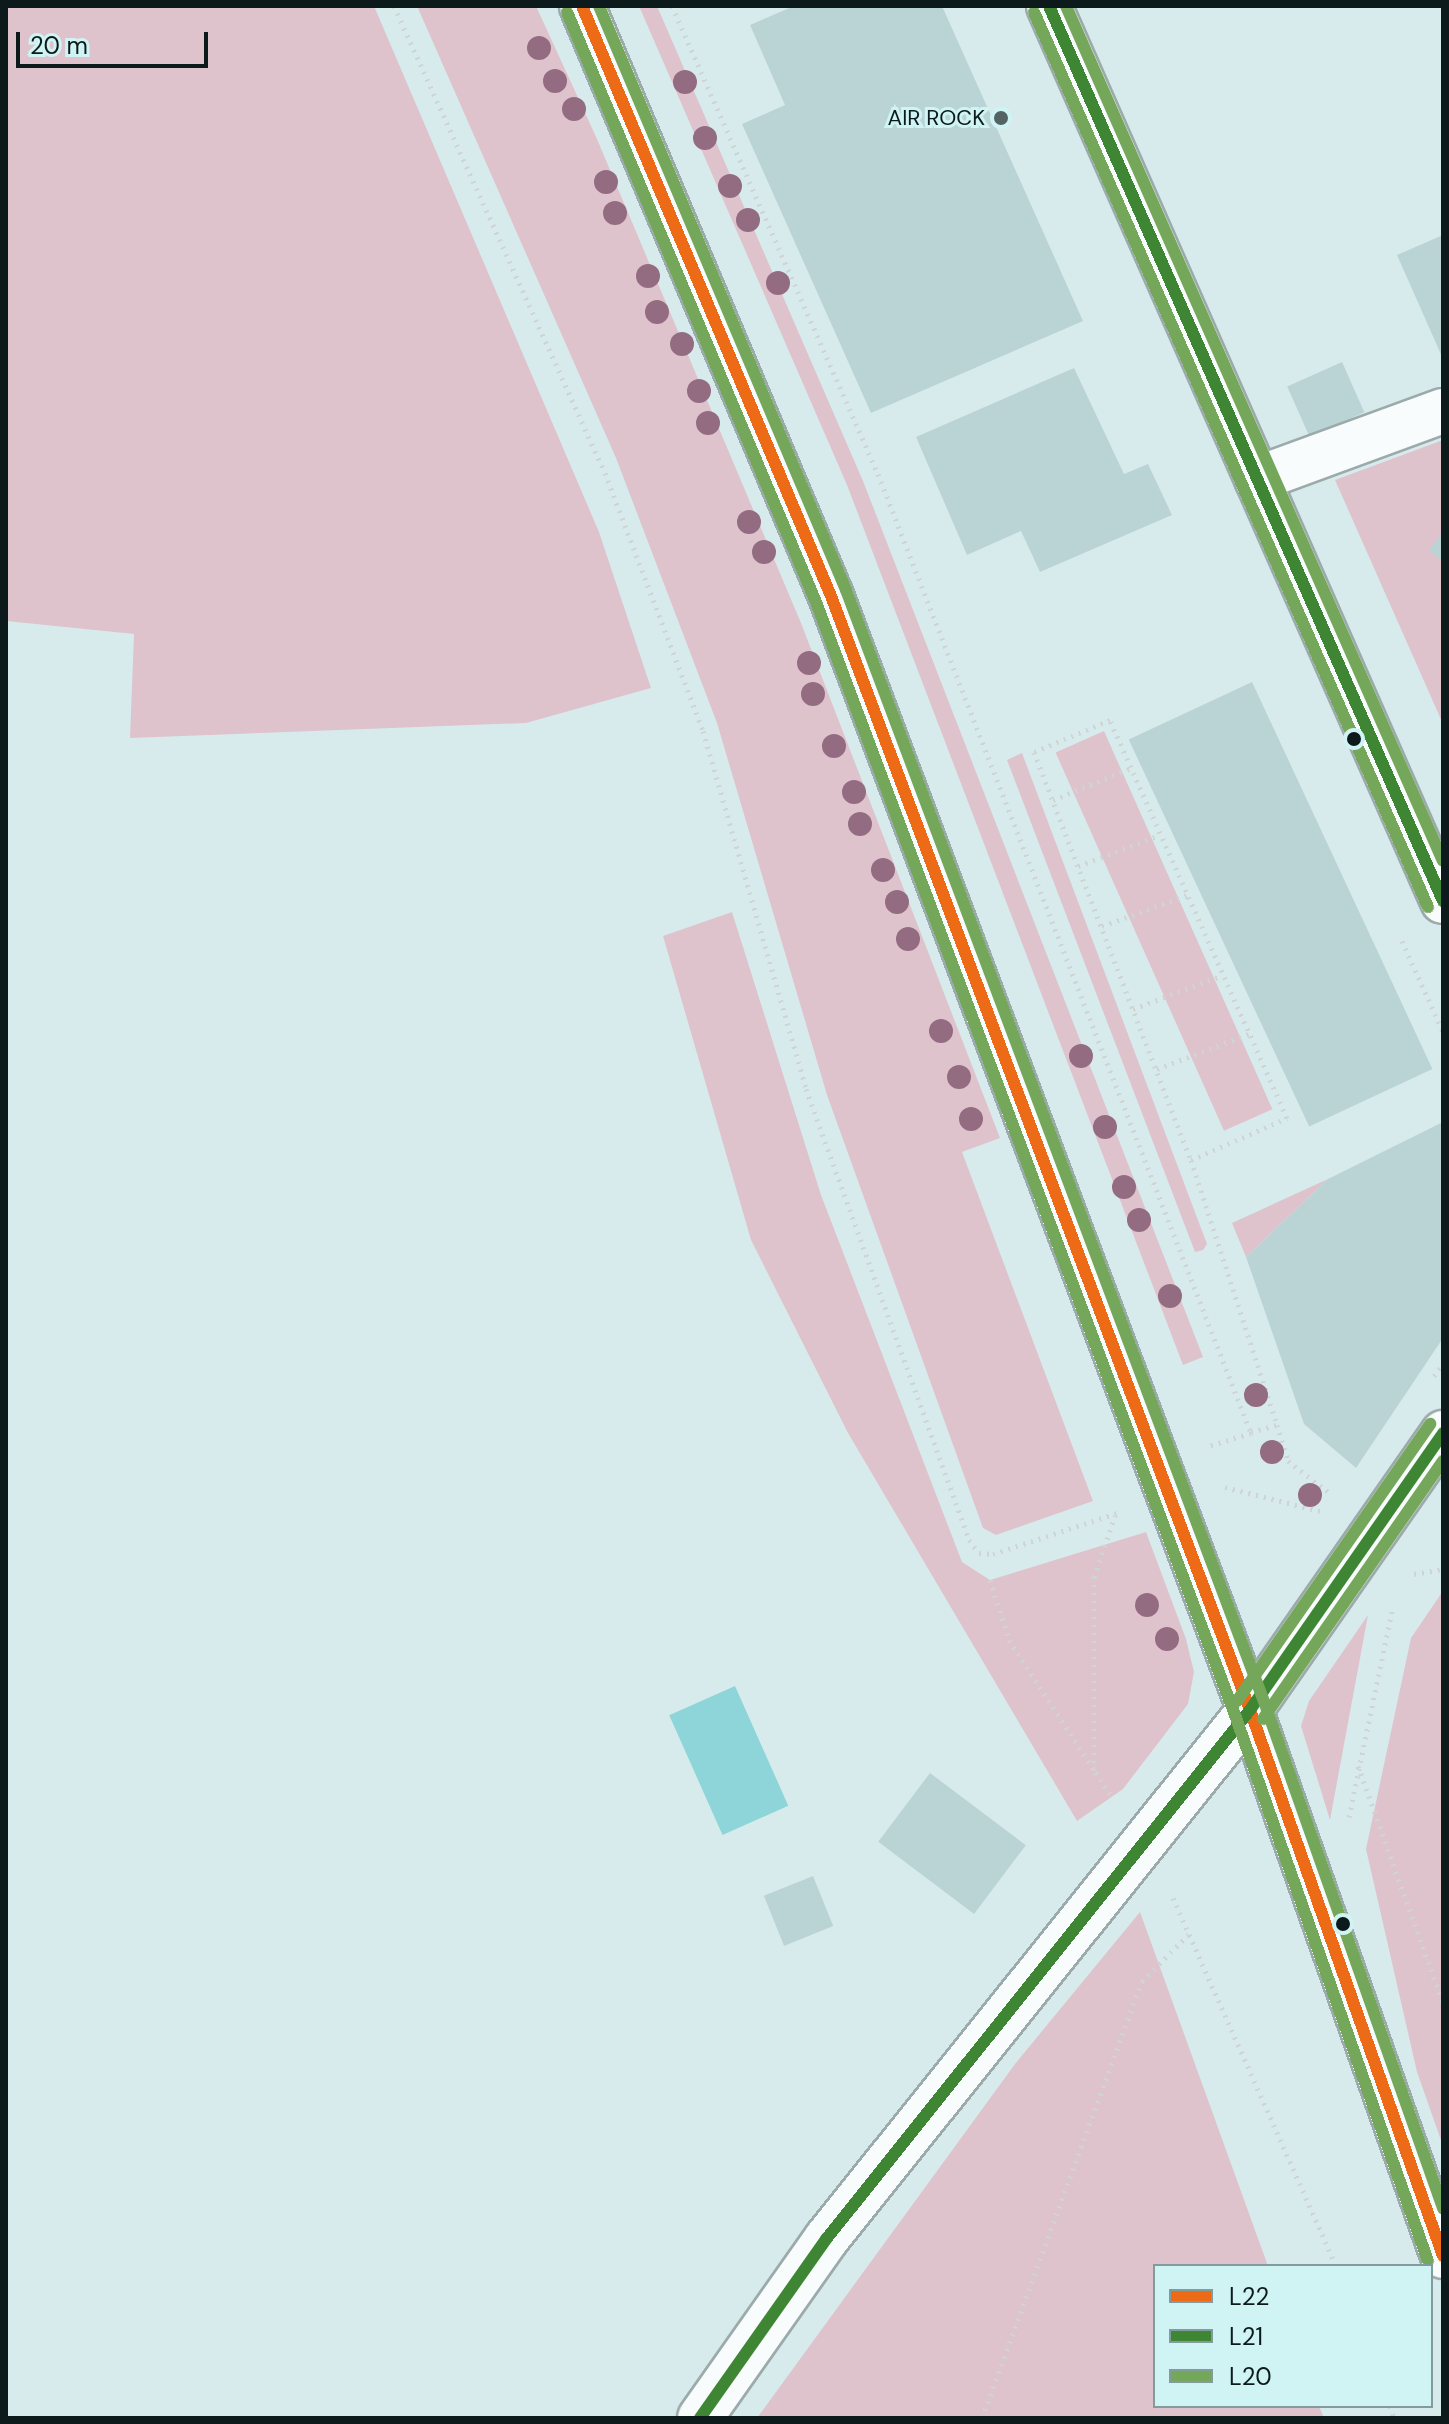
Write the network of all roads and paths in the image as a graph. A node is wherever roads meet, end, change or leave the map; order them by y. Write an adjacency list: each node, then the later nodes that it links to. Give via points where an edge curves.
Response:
1 (394, 6): 35 (path, via 605,473 698,717 806,1089 969,1540 979,1553 993,1554 1116,1513 1094,1577)
2 (582, 6): 34 (street, via 831,596)
3 (672, 6): 22 (path, via 878,474)
4 (1049, 6): 6 (street)
5 (1443, 411): 6 (street)
6 (1257, 479): 12 (street)
7 (1132, 768): 8 (path); 8 (path, via 1110,720 1034,752); 9 (path)
8 (1053, 800): 10 (path)
9 (1160, 835): 10 (path); 11 (path)
10 (1078, 866): 13 (path)
11 (1188, 895): 13 (path); 14 (path)
12 (1443, 901)
13 (1102, 926): 15 (path)
14 (1223, 975): 15 (path); 16 (path)
15 (1133, 1009): 17 (path)
16 (1249, 1034): 17 (path); 18 (path, via 1287,1118)
17 (1157, 1069): 18 (path)
18 (1191, 1160): 21 (path)
19 (1443, 1364): 20 (path)
20 (1426, 1389)
21 (1277, 1425): 22 (path); 26 (path, via 1288,1461)
22 (1251, 1433): 24 (path)
23 (1443, 1433): 34 (street)
24 (1198, 1449)
25 (1209, 1483): 27 (path)
26 (1343, 1502)
27 (1334, 1514)
28 (1400, 1565): 30 (path)
29 (1443, 1569): 30 (path)
30 (1411, 1573): 32 (path)
31 (990, 1580): 35 (path, via 1009,1640)
32 (1405, 1583)
33 (1400, 1593): 38 (path, via 1358,1765)
34 (1250, 1710): 36 (street); 39 (street)
35 (1094, 1770): 36 (path)
36 (1141, 1841): 37 (path); 41 (street, via 827,2238)
37 (1192, 1931): 40 (path); 42 (path, via 1142,1981)
38 (1443, 2003)
39 (1443, 2256)
40 (1335, 2264)
41 (700, 2418)
42 (982, 2418)

